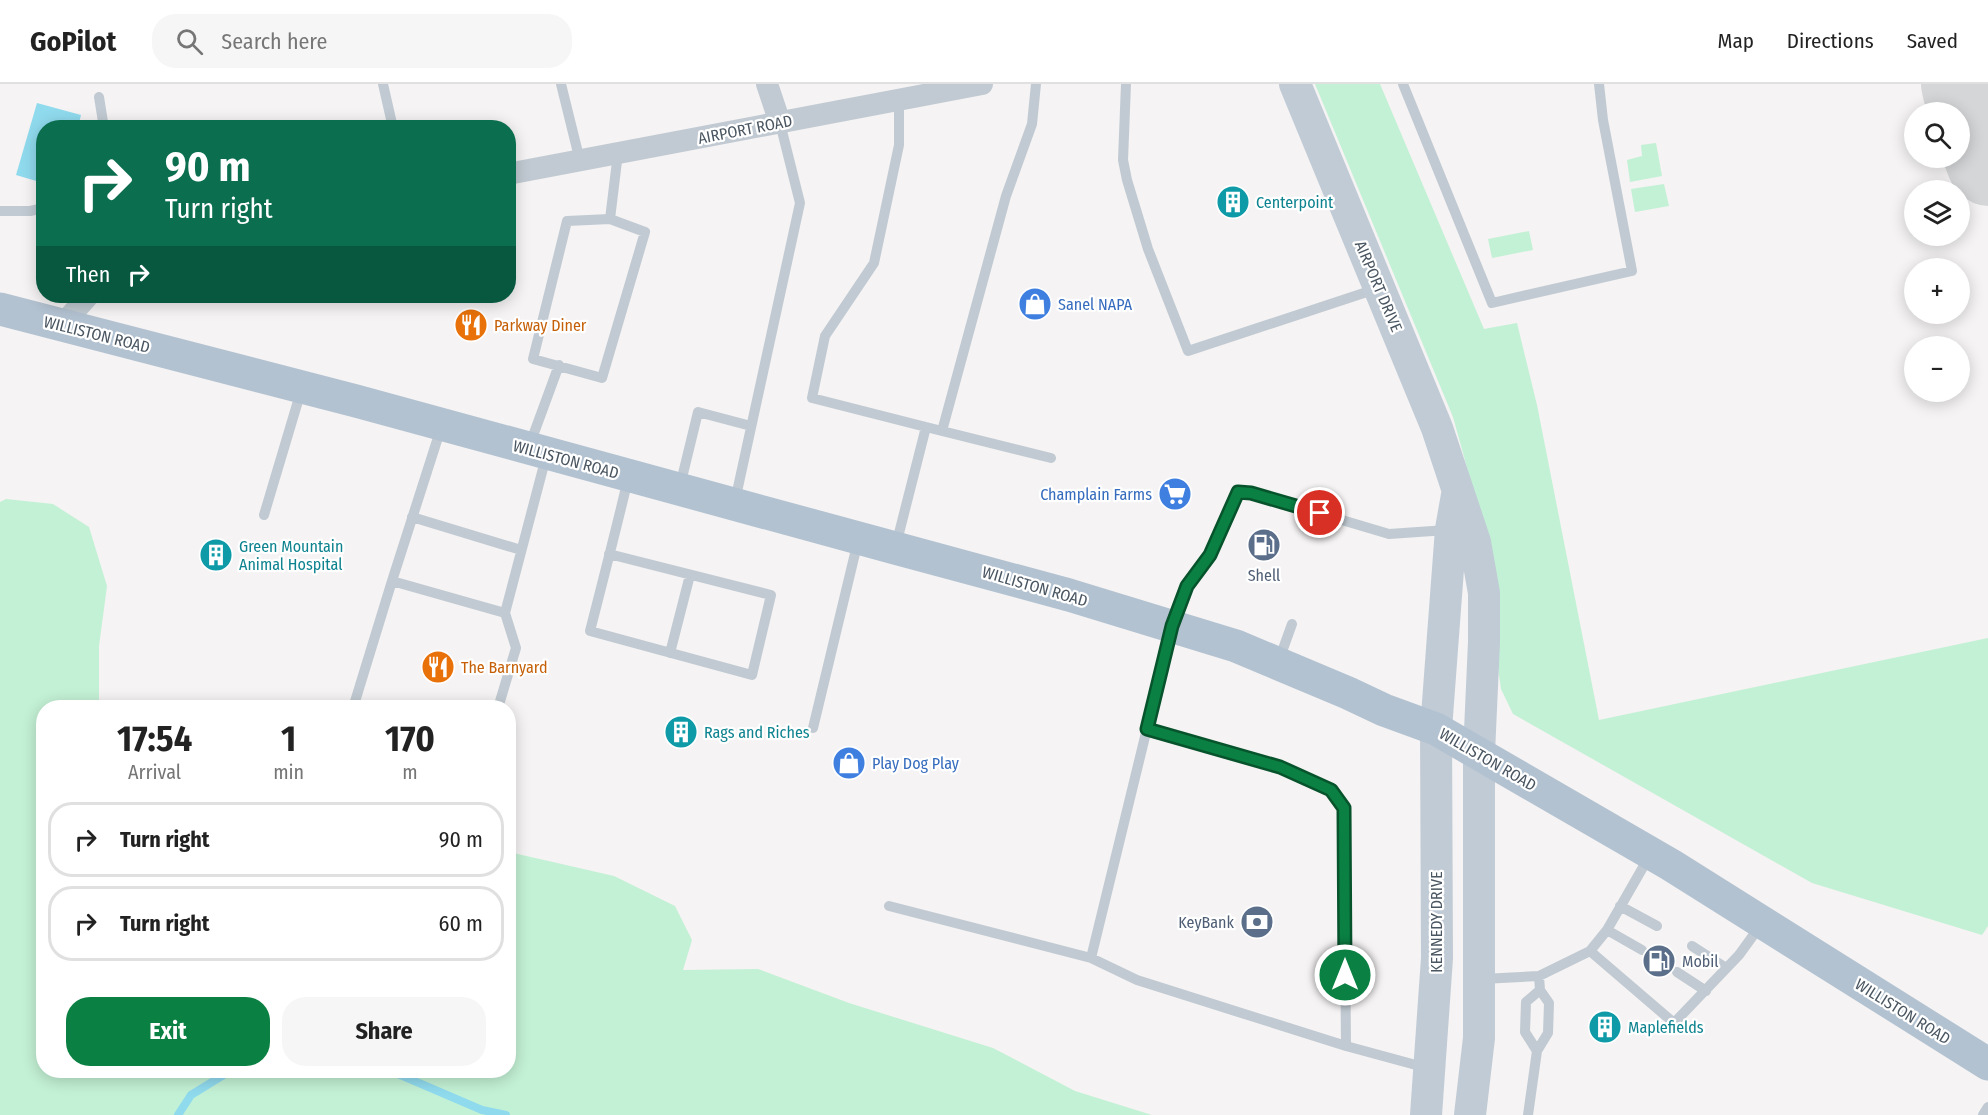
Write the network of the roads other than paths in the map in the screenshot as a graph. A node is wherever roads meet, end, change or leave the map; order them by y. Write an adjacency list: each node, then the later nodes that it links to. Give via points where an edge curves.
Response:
1 (383, 84): 13 (lane)
2 (561, 84): 16 (lane)
3 (766, 84): 14 (street)
4 (982, 84): 11 (street, AIRPORT ROAD)
5 (1036, 84): 30 (lane, via 1032,124 1006,196)
6 (1126, 84): 21 (lane, via 1123,160 1127,180 1148,249 1188,351)
7 (1295, 84): 21 (main road, AIRPORT DRIVE)
8 (1403, 84): 9 (lane, via 1492,303 1632,271)
9 (1599, 84)
10 (99, 98): 12 (lane)
11 (899, 100): 14 (street, AIRPORT ROAD); 29 (lane, via 899,145 874,263 825,336 812,398)
12 (103, 120)
13 (391, 120)
14 (780, 123): 15 (street, AIRPORT ROAD); 28 (lane, via 800,203)
15 (618, 153): 16 (street, AIRPORT ROAD); 20 (lane)
16 (580, 160): 17 (street, AIRPORT ROAD)
17 (516, 172)
18 (36, 210): 19 (lane)
19 (0, 211)
20 (610, 219): 25 (lane, via 567,221 533,359); 25 (lane, via 645,232 602,378)
21 (1380, 288): 35 (main road, AIRPORT DRIVE, via 1437,428)
22 (82, 303): 24 (street)
23 (0, 309): 24 (main road, WILLISTON ROAD)
24 (62, 325): 26 (main road, WILLISTON ROAD)
25 (559, 365): 31 (lane)
26 (302, 387): 27 (main road, WILLISTON ROAD); 37 (lane)
27 (442, 425): 31 (main road, WILLISTON ROAD); 38 (lane)
28 (751, 426): 34 (lane, via 698,412); 36 (lane)
29 (926, 428): 30 (lane); 41 (lane)
30 (942, 431): 32 (lane)
31 (538, 451): 33 (main road, WILLISTON ROAD); 42 (lane)
32 (1051, 458)
33 (629, 476): 34 (main road, WILLISTON ROAD); 43 (lane)
34 (679, 489): 36 (main road, WILLISTON ROAD)
35 (1457, 491): 39 (main road, AIRPORT DRIVE); 56 (main road, AIRPORT DRIVE, via 1475,542 1484,593)
36 (734, 504): 40 (main road, WILLISTON ROAD)
37 (264, 515)
38 (412, 517): 42 (lane); 45 (lane)
39 (1450, 529): 48 (lane, via 1389,534 1238,492 1210,555 1187,586); 55 (main road, AIRPORT DRIVE)
40 (858, 538): 41 (main road, WILLISTON ROAD); 53 (lane)
41 (895, 548): 48 (main road, WILLISTON ROAD)
42 (521, 550): 46 (lane)
43 (609, 554): 44 (lane); 49 (lane, via 590,631)
44 (690, 574): 49 (lane); 49 (lane, via 771,595 752,675)
45 (392, 581): 46 (lane); 51 (lane)
46 (505, 613): 52 (lane, via 516,648)
47 (1292, 624): 50 (lane)
48 (1172, 626): 50 (main road, WILLISTON ROAD); 54 (lane)
49 (670, 653)
50 (1278, 663): 55 (main road, WILLISTON ROAD)
51 (355, 700)
52 (500, 700)
53 (813, 728)
54 (1147, 729): 66 (lane); 73 (lane, via 1280,767 1331,790 1344,808)
55 (1436, 729): 56 (main road, WILLISTON ROAD); 76 (main road, KENNEDY DRIVE, via 1437,958)
56 (1479, 753): 57 (main road, WILLISTON ROAD); 70 (main road)
57 (1650, 853): 59 (lane); 60 (main road, WILLISTON ROAD)
58 (889, 906): 66 (lane)
59 (1620, 906): 61 (lane); 62 (lane)
60 (1762, 923): 67 (lane); 75 (main road, WILLISTON ROAD)
61 (1657, 926)
62 (1607, 930): 64 (lane); 65 (lane)
63 (1692, 946): 67 (lane)
64 (1642, 950)
65 (1590, 951): 69 (lane); 72 (lane, via 1674,1023)
66 (1091, 958): 73 (lane, via 1137,980)
67 (1726, 968): 72 (lane)
68 (1677, 972): 72 (lane)
69 (1539, 976): 70 (lane); 71 (lane)
70 (1478, 979): 79 (main road, via 1479,1038)
71 (1540, 990): 74 (lane, via 1549,1003 1548,1033); 74 (lane, via 1526,1002 1525,1032)
72 (1706, 991)
73 (1346, 1046): 76 (lane)
74 (1537, 1051): 80 (lane)
75 (1988, 1064)
76 (1430, 1069): 78 (main road, KENNEDY DRIVE); 79 (main road)
77 (1988, 1107): 81 (lane)
78 (1426, 1115)
79 (1469, 1115)
80 (1528, 1115)
81 (1983, 1115)

